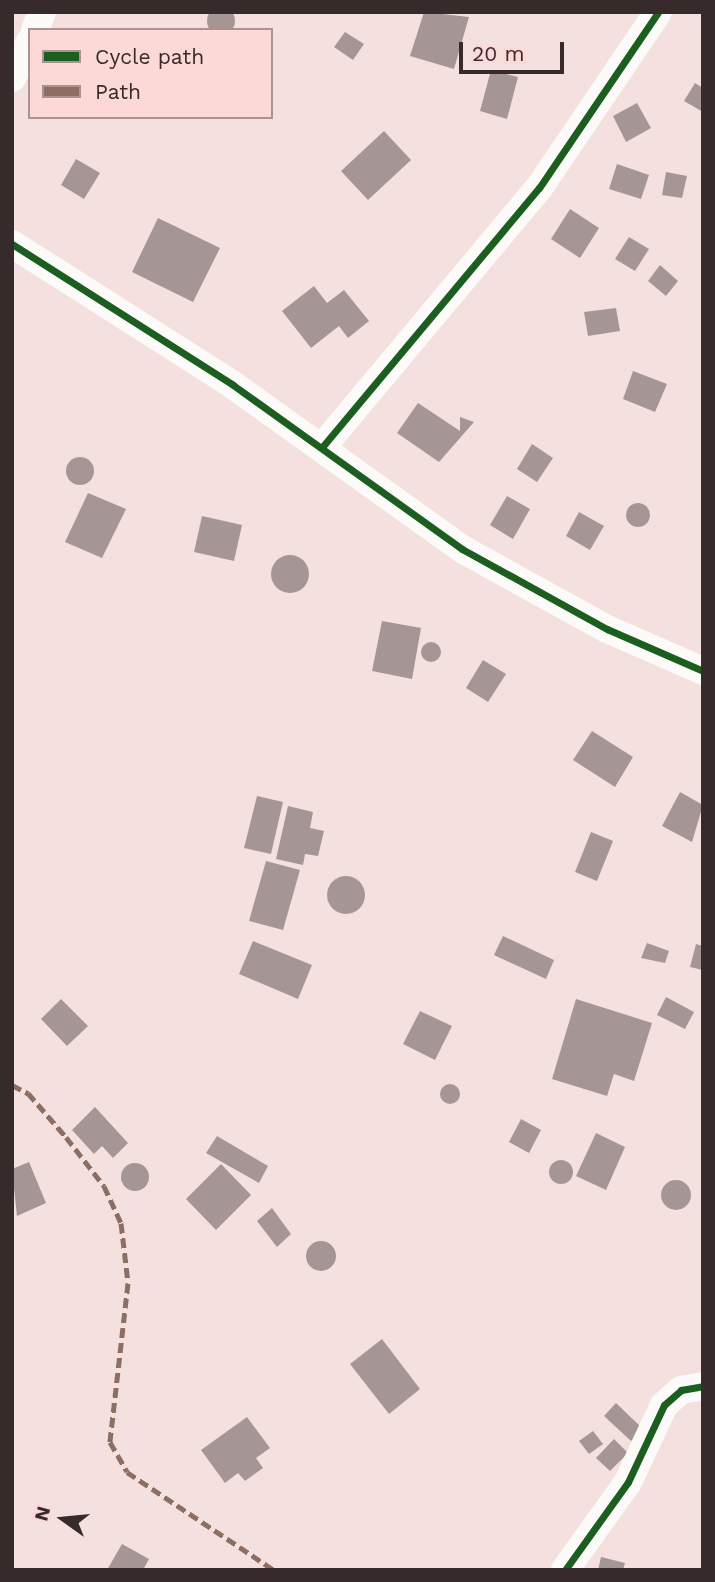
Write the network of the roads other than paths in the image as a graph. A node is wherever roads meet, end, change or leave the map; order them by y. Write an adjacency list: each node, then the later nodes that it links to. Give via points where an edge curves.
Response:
1 (42, 12): 3 (street)
2 (658, 12): 5 (street, via 539,188)
3 (34, 28)
4 (12, 244): 5 (street)
5 (323, 446): 6 (street, via 463,549 607,629)
6 (703, 671)
7 (703, 1385): 8 (street, via 681,1390 664,1405 628,1482)
8 (565, 1570)

